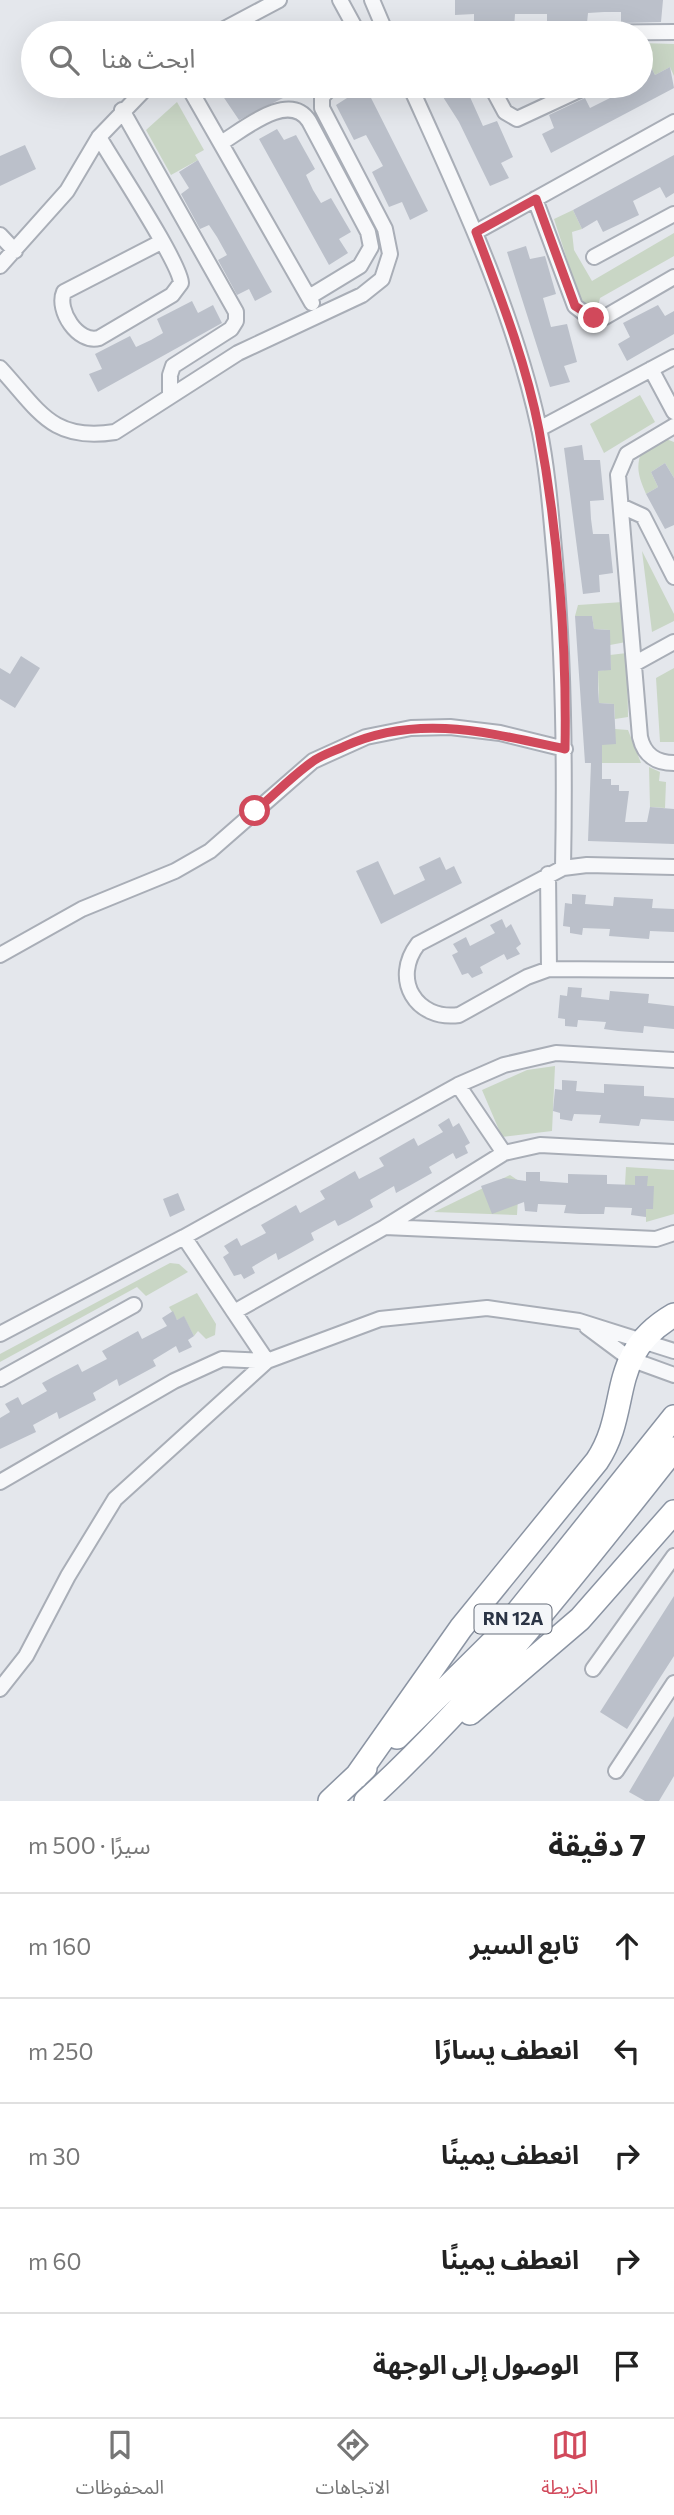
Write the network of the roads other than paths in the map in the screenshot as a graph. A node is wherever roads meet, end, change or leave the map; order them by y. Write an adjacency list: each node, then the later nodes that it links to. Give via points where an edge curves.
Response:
1 (279, 0): 4 (street)
2 (340, 0): 5 (street)
3 (372, 0): 6 (street)
4 (240, 21)
5 (351, 21)
6 (381, 21)
7 (653, 32): 8 (street)
8 (674, 32)
9 (135, 98): 15 (street)
10 (195, 98): 18 (street)
11 (322, 98): 29 (street, via 321,108 385,229 390,254 382,279 373,288)
12 (415, 98): 21 (street)
13 (497, 98): 14 (street, via 505,112 517,119)
14 (562, 98)
15 (122, 110): 17 (street); 33 (street, via 236,312 231,329 173,366)
16 (674, 122): 19 (street)
17 (99, 137): 23 (street); 24 (street, via 67,191)
18 (221, 143): 28 (street); 28 (street, via 281,109 298,110 309,121 368,232 371,247 360,267)
19 (536, 199): 21 (street); 27 (street, via 575,306 583,314 605,317)
20 (674, 214): 25 (street)
21 (476, 232): 36 (street, via 500,295)
22 (0, 235): 24 (street)
23 (161, 242): 23 (street, via 181,277 177,292 99,338 79,335 62,304 64,292)
24 (15, 251): 26 (street)
25 (594, 257)
26 (0, 266)
27 (674, 277)
28 (309, 297): 29 (street)
29 (319, 315): 33 (street, via 252,345)
30 (674, 357): 32 (street)
31 (0, 369): 33 (street, via 56,428 74,434 115,432)
32 (651, 369): 34 (street); 36 (street)
33 (170, 395)
34 (674, 412)
35 (674, 426): 37 (street, via 622,460 618,475)
36 (539, 429): 41 (street, via 558,596)
37 (621, 506): 38 (street, via 643,516); 40 (street)
38 (674, 577)
39 (674, 642): 40 (street)
40 (634, 664): 42 (street, via 641,744 655,760)
41 (565, 749): 44 (street); 46 (street, via 500,733 450,727 411,728 366,737 313,761 209,850 175,871 82,909)
42 (674, 763)
43 (674, 867): 44 (street)
44 (563, 868): 45 (street)
45 (548, 874): 47 (street); 47 (street, via 418,944 405,978 408,990 424,1009 447,1016 459,1015)
46 (0, 956)
47 (549, 969): 48 (street)
48 (674, 970)
49 (674, 1060): 50 (street, via 556,1053 504,1065)
50 (458, 1085): 52 (street); 55 (street)
51 (674, 1152): 52 (street, via 540,1145)
52 (504, 1153): 53 (street)
53 (385, 1227): 54 (street, via 656,1239); 57 (street)
54 (674, 1233)
55 (184, 1237): 57 (street); 60 (street)
56 (134, 1305): 65 (street)
57 (234, 1312): 63 (street)
58 (674, 1315): 61 (highway)
59 (579, 1321): 61 (street); 61 (street); 63 (street, via 487,1308 380,1320)
60 (0, 1334)
61 (636, 1349): 62 (street); 64 (street); 76 (highway, via 621,1382 610,1437 602,1453 461,1628)
62 (674, 1351)
63 (267, 1361): 68 (street, via 222,1359 174,1381); 73 (street, via 115,1499 26,1656)
64 (674, 1375)
65 (0, 1379)
66 (674, 1417): 76 (highway, RN 12A, via 497,1638)
67 (674, 1449): 74 (highway, RN 12A, via 541,1617)
68 (0, 1482)
69 (674, 1512): 74 (highway, via 564,1635)
70 (674, 1556): 71 (street)
71 (593, 1669)
72 (674, 1683): 75 (street)
73 (0, 1689)
74 (400, 1770): 78 (highway, RN 12A)
75 (615, 1771)
76 (356, 1777): 77 (highway, RN 12A)
77 (330, 1801)
78 (366, 1801)

